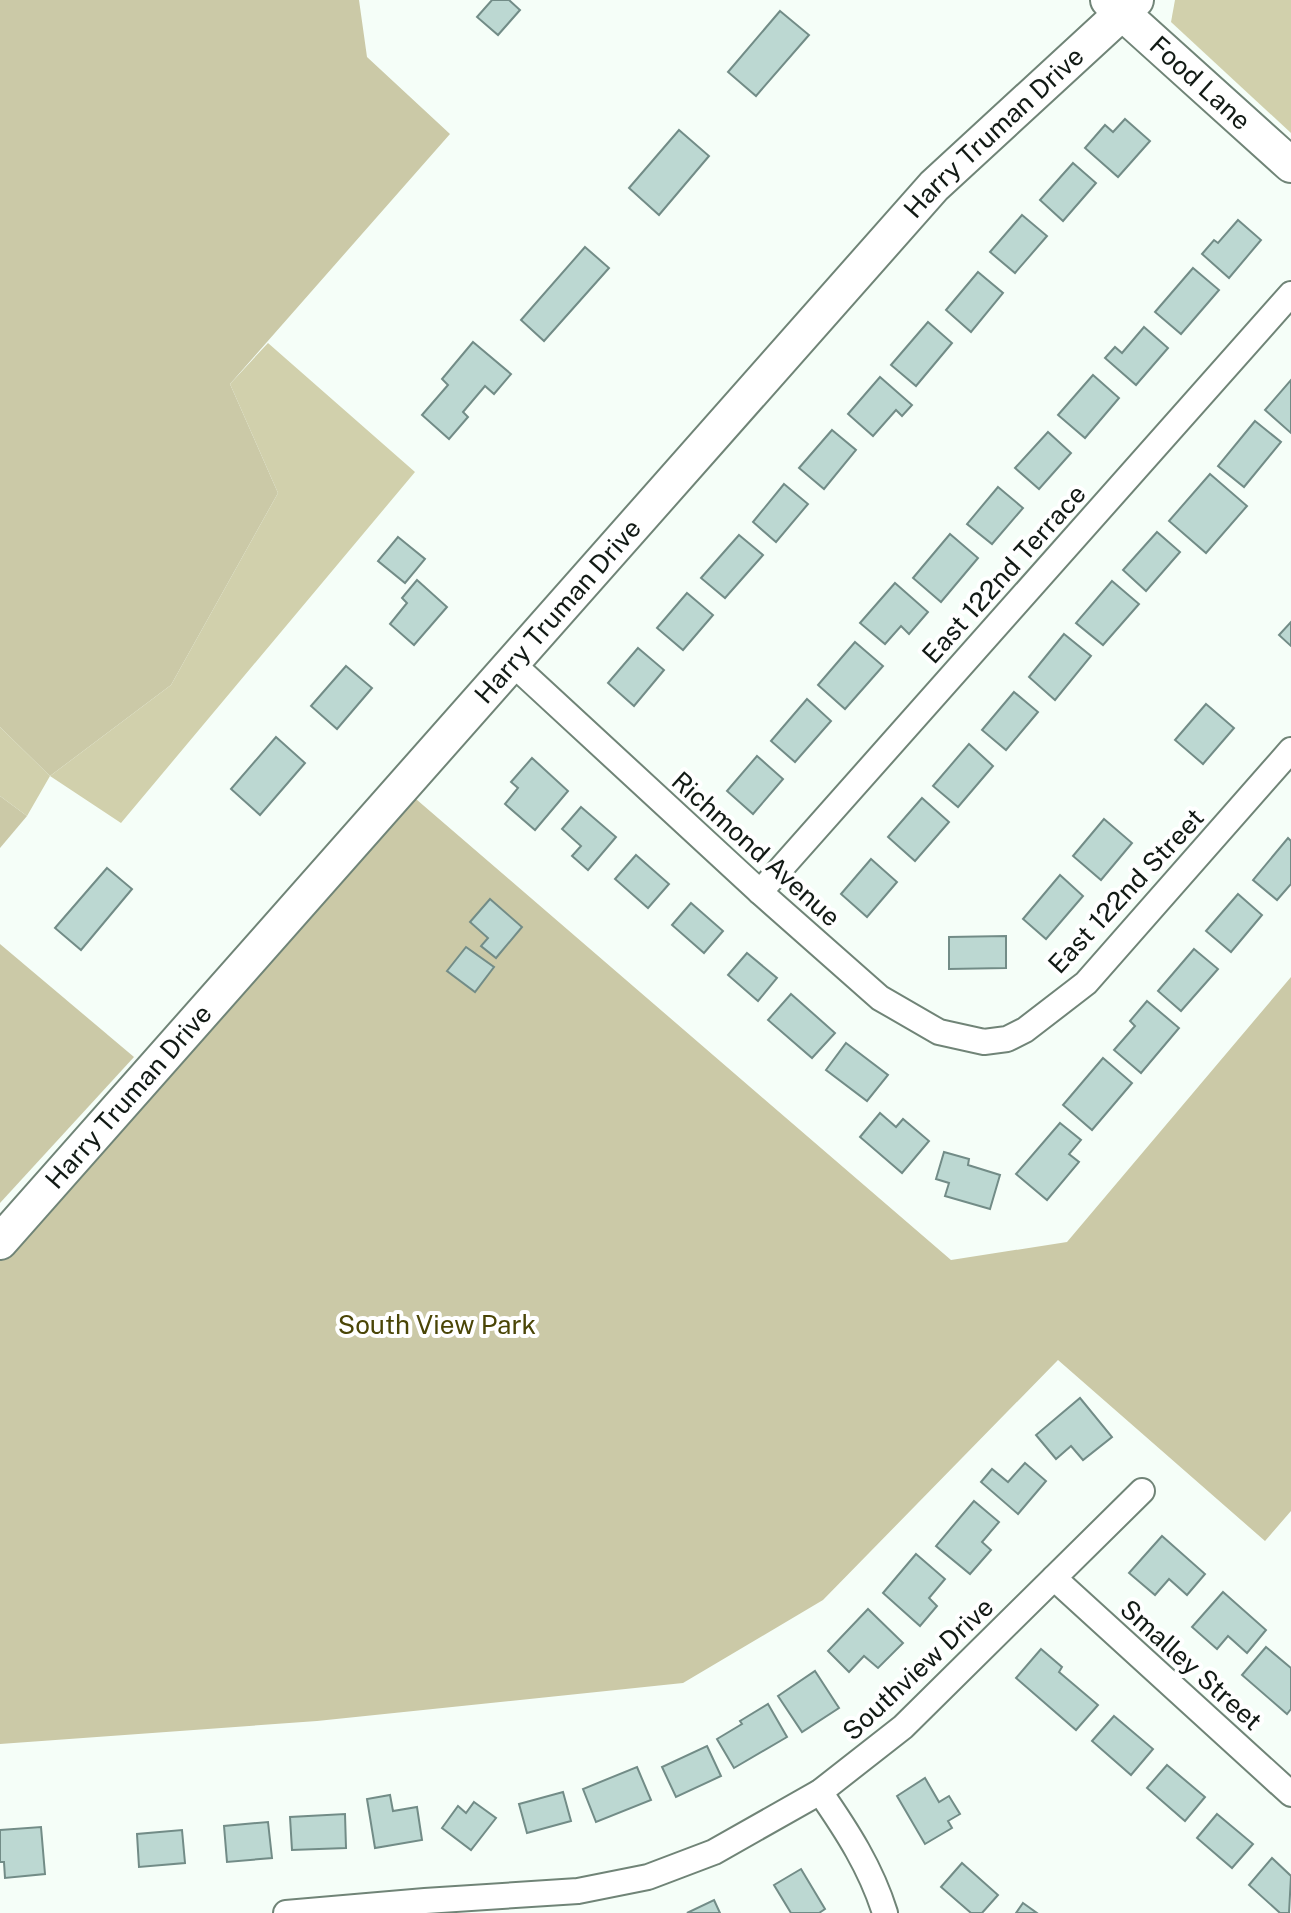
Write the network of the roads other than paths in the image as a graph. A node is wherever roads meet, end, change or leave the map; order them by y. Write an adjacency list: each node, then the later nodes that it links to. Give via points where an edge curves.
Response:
1 (1123, 5): 2 (main road, Food Lane); 4 (main road, Harry Truman Drive, via 934,186)
2 (1291, 165)
3 (1291, 294): 6 (street, East 122nd Terrace)
4 (512, 663): 6 (street, Richmond Avenue); 8 (main road, Harry Truman Drive)
5 (1291, 750): 7 (street, East 122nd Street, via 1086,983 1025,1030)
6 (760, 892): 7 (street, Richmond Avenue, via 880,998 939,1032)
7 (984, 1042)
8 (0, 1242)
9 (1142, 1491): 10 (street, Southview Drive)
10 (1054, 1578): 11 (street, Southview Drive, via 903,1727); 12 (street, Smalley Street)
11 (820, 1792): 13 (street, Southview Drive, via 714,1852 648,1877 578,1891); 15 (street, via 856,1843)
12 (1291, 1794)
13 (426, 1907): 14 (street, Southview Drive)
14 (286, 1913)
15 (885, 1913)

